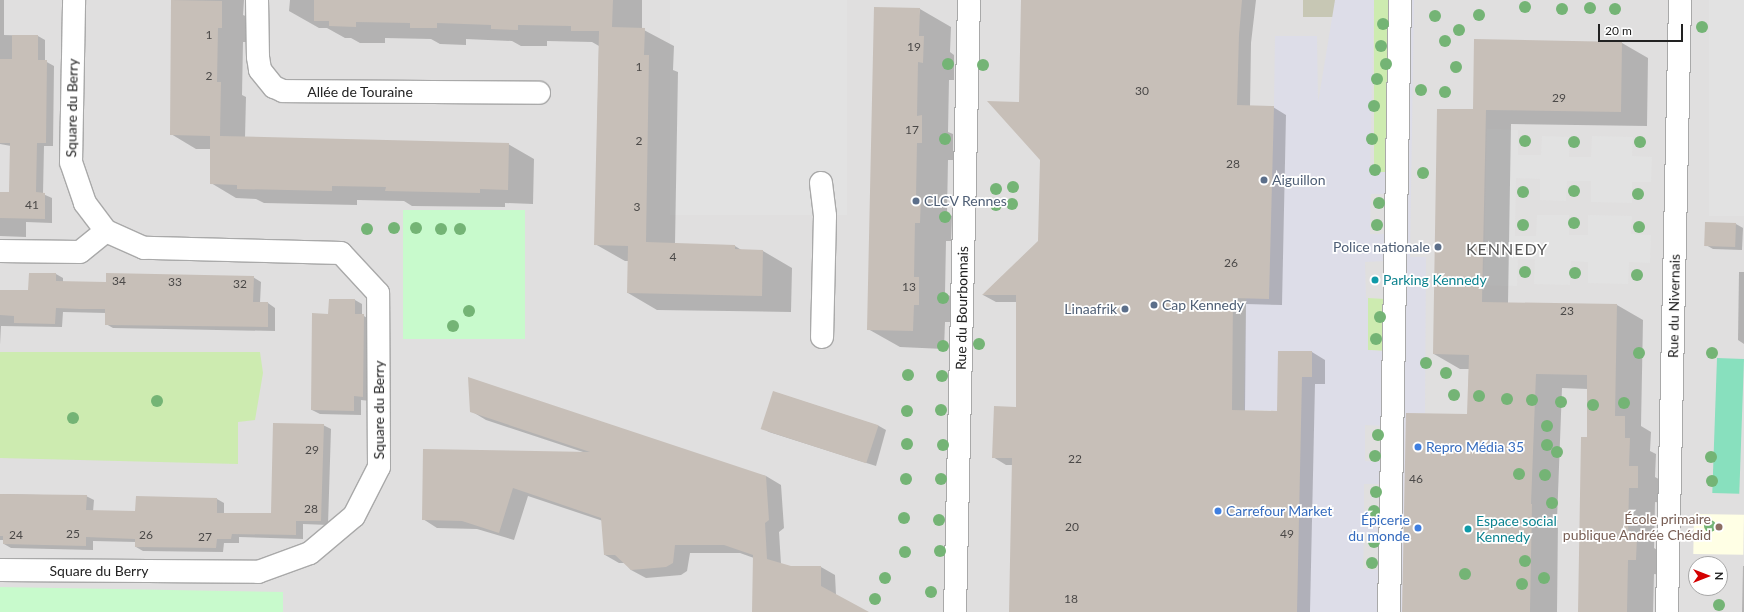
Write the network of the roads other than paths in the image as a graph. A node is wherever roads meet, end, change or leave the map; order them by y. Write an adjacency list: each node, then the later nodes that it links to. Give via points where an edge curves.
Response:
1 (74, 0): 8 (street, Square du Berry, via 71,162 85,203)
2 (257, 0): 6 (street, Allée de Touraine, via 260,70 274,87 283,91)
3 (1400, 0): 13 (street)
4 (1680, 0): 14 (street, Rue du Nivernais)
5 (968, 1): 12 (street, Rue du Bourbonnais)
6 (538, 93)
7 (821, 183): 10 (street, via 825,216)
8 (106, 231): 9 (street, via 80,252); 11 (street, Square du Berry, via 144,248 341,253 378,293 379,467 354,516 310,553 258,572)
9 (0, 252)
10 (822, 336)
11 (0, 570)
12 (955, 612)
13 (1389, 612)
14 (1667, 612)

